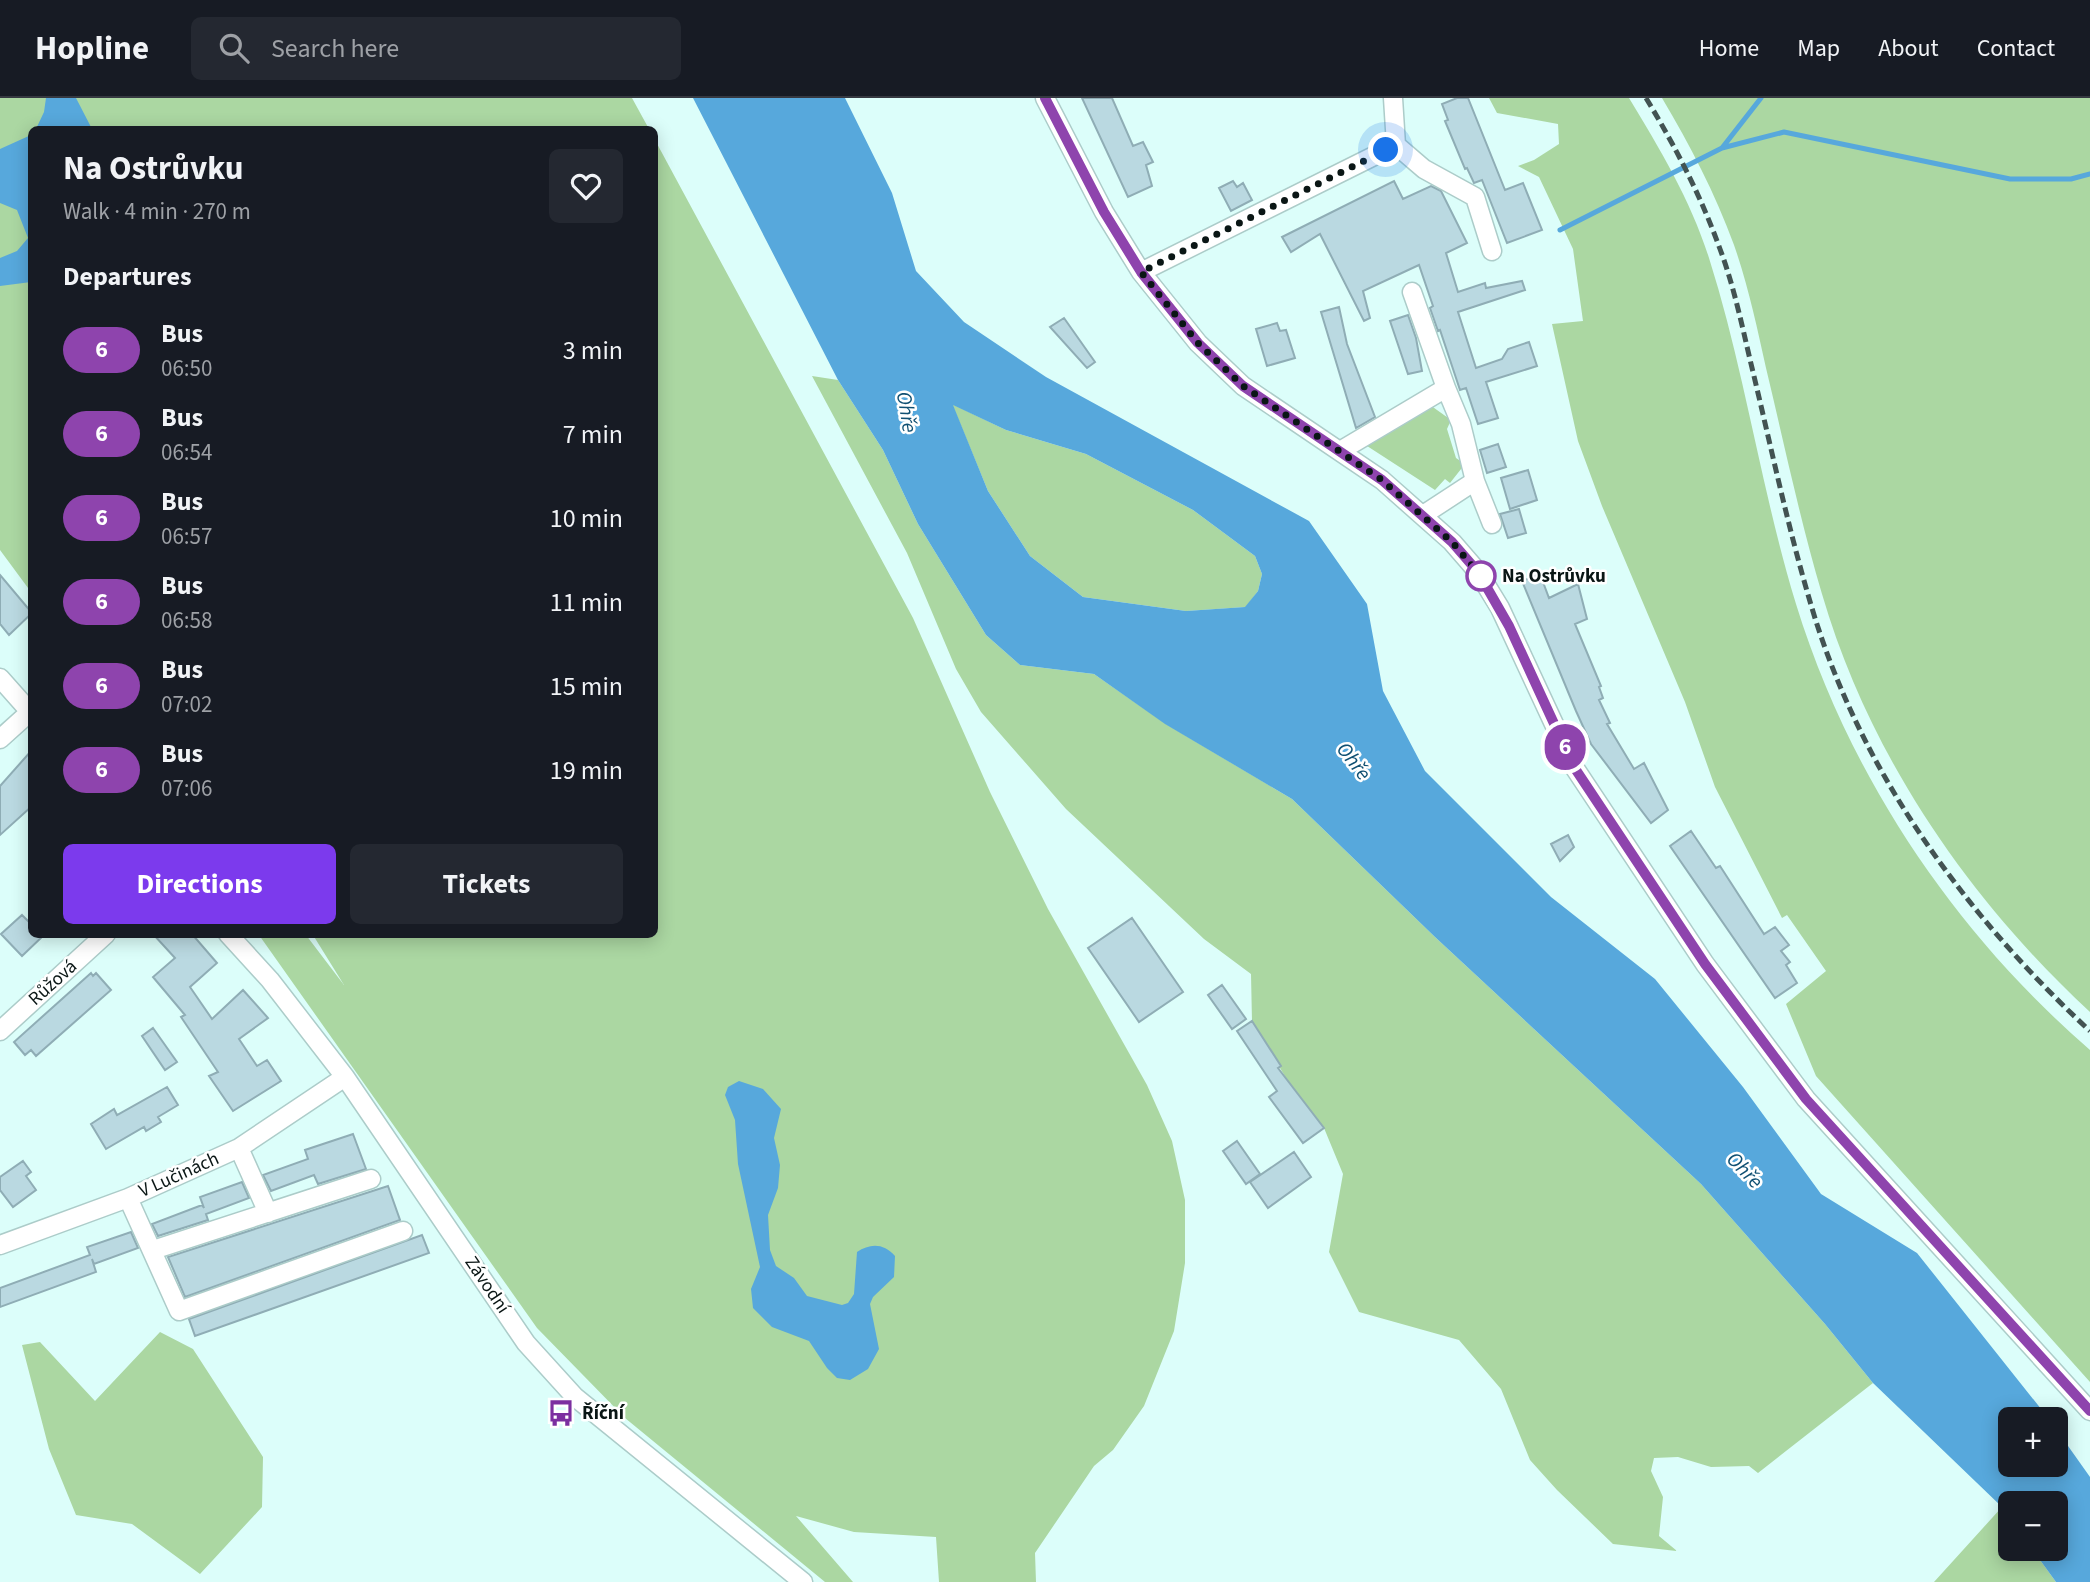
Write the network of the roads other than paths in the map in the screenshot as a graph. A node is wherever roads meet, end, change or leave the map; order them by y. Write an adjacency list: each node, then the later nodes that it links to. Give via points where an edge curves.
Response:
1 (1045, 98): 5 (street)
2 (1393, 98): 3 (street)
3 (1396, 145): 4 (street, via 1424,169 1475,197); 5 (street)
4 (1492, 251)
5 (1141, 272): 8 (street, via 1198,343 1243,386)
6 (1412, 292): 7 (street)
7 (1446, 388): 8 (street); 9 (street, via 1461,424)
8 (1340, 451): 10 (street)
9 (1475, 481): 10 (street); 11 (street)
10 (1423, 515): 27 (street, via 1489,588 1574,767 1705,964 1806,1099)
11 (1492, 524)
12 (0, 678): 13 (street)
13 (28, 710)
14 (28, 716): 15 (street)
15 (0, 739)
16 (102, 938): 18 (street, Růžová)
17 (232, 938): 19 (street, Závodní)
18 (0, 1031)
19 (345, 1077): 20 (street, V Lučinách); 28 (street, Závodní, via 542,1361 575,1397)
20 (239, 1148): 22 (street, V Lučinách); 23 (street)
21 (371, 1179): 23 (street)
22 (128, 1198): 25 (street, V Lučinách); 26 (street)
23 (268, 1213): 26 (street)
24 (402, 1231): 26 (street, via 179,1311)
25 (1, 1243)
26 (153, 1250)
27 (2090, 1411)
28 (803, 1582)

